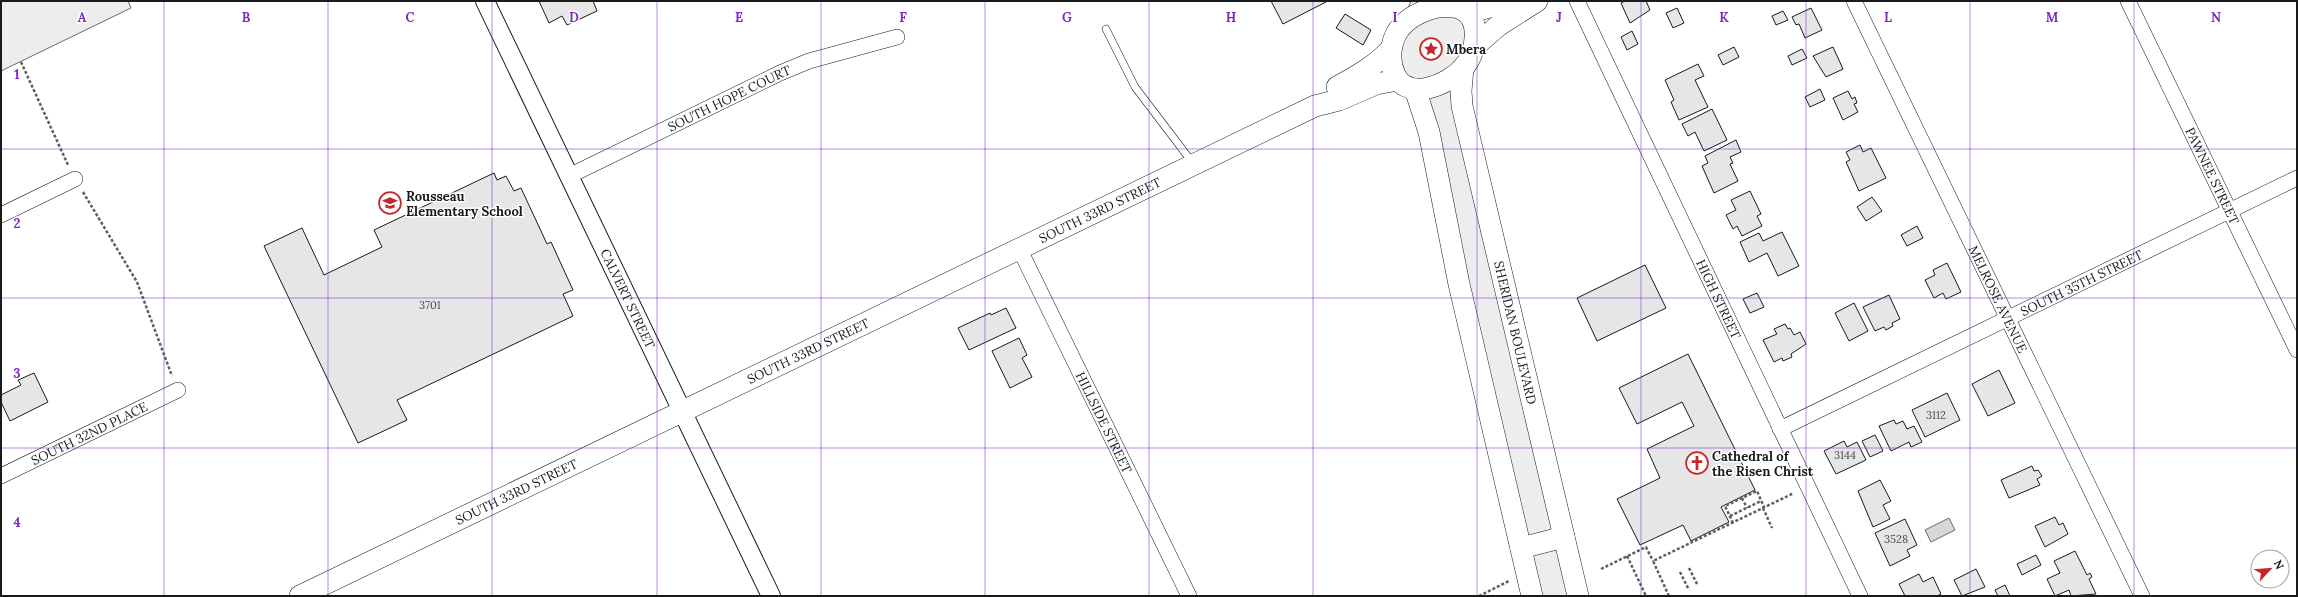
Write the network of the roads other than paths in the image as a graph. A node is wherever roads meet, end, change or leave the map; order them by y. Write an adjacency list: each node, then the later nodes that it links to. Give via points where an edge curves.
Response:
1 (485, 1): 18 (street, CALVERT STREET)
2 (1411, 1): 9 (main road)
3 (1512, 1): 8 (main road)
4 (1537, 1): 12 (main road, via 1498,26)
5 (1577, 1): 28 (street, HIGH STREET)
6 (1854, 1): 24 (street, MELROSE AVENUE)
7 (2128, 1): 21 (street, PAWNEE STREET)
8 (1461, 7): 9 (main road, via 1426,9); 12 (main road, via 1476,35)
9 (1405, 22): 13 (main road, via 1396,35)
10 (1106, 29): 17 (lane, via 1135,87)
11 (897, 38): 18 (street, SOUTH HOPE COURT, via 809,61 780,73)
12 (1475, 46): 14 (main road)
13 (1391, 49): 15 (main road, via 1390,62); 16 (main road, SOUTH 33RD STREET, via 1379,61 1335,88)
14 (1463, 68): 15 (main road, via 1441,84 1429,88); 30 (main road, SHERIDAN BOULEVARD, via 1462,106)
15 (1407, 84): 16 (main road, SOUTH 33RD STREET, via 1376,84 1339,100); 31 (main road, via 1429,132 1459,284)
16 (1315, 106): 17 (main road, SOUTH 33RD STREET)
17 (1194, 165): 23 (main road, SOUTH 33RD STREET)
18 (569, 176): 27 (street, CALVERT STREET)
19 (2297, 178): 21 (street, SOUTH 35TH STREET)
20 (75, 179): 22 (street)
21 (2229, 211): 24 (street, SOUTH 35TH STREET); 25 (street, PAWNEE STREET)
22 (1, 215)
23 (1020, 248): 27 (main road, SOUTH 33RD STREET); 34 (street, HILLSIDE STREET)
24 (2007, 319): 28 (street, SOUTH 35TH STREET); 38 (street, MELROSE AVENUE)
25 (2297, 350)
26 (178, 390): 29 (street, SOUTH 32ND PLACE)
27 (682, 411): 32 (main road, SOUTH 33RD STREET); 33 (street, CALVERT STREET)
28 (1780, 429): 37 (street, HIGH STREET)
29 (1, 476)
30 (1564, 537): 31 (main road); 36 (main road, SHERIDAN BOULEVARD)
31 (1521, 548): 35 (main road)
32 (300, 596)
33 (771, 596)
34 (1189, 596)
35 (1532, 596)
36 (1578, 596)
37 (1860, 596)
38 (2142, 596)

